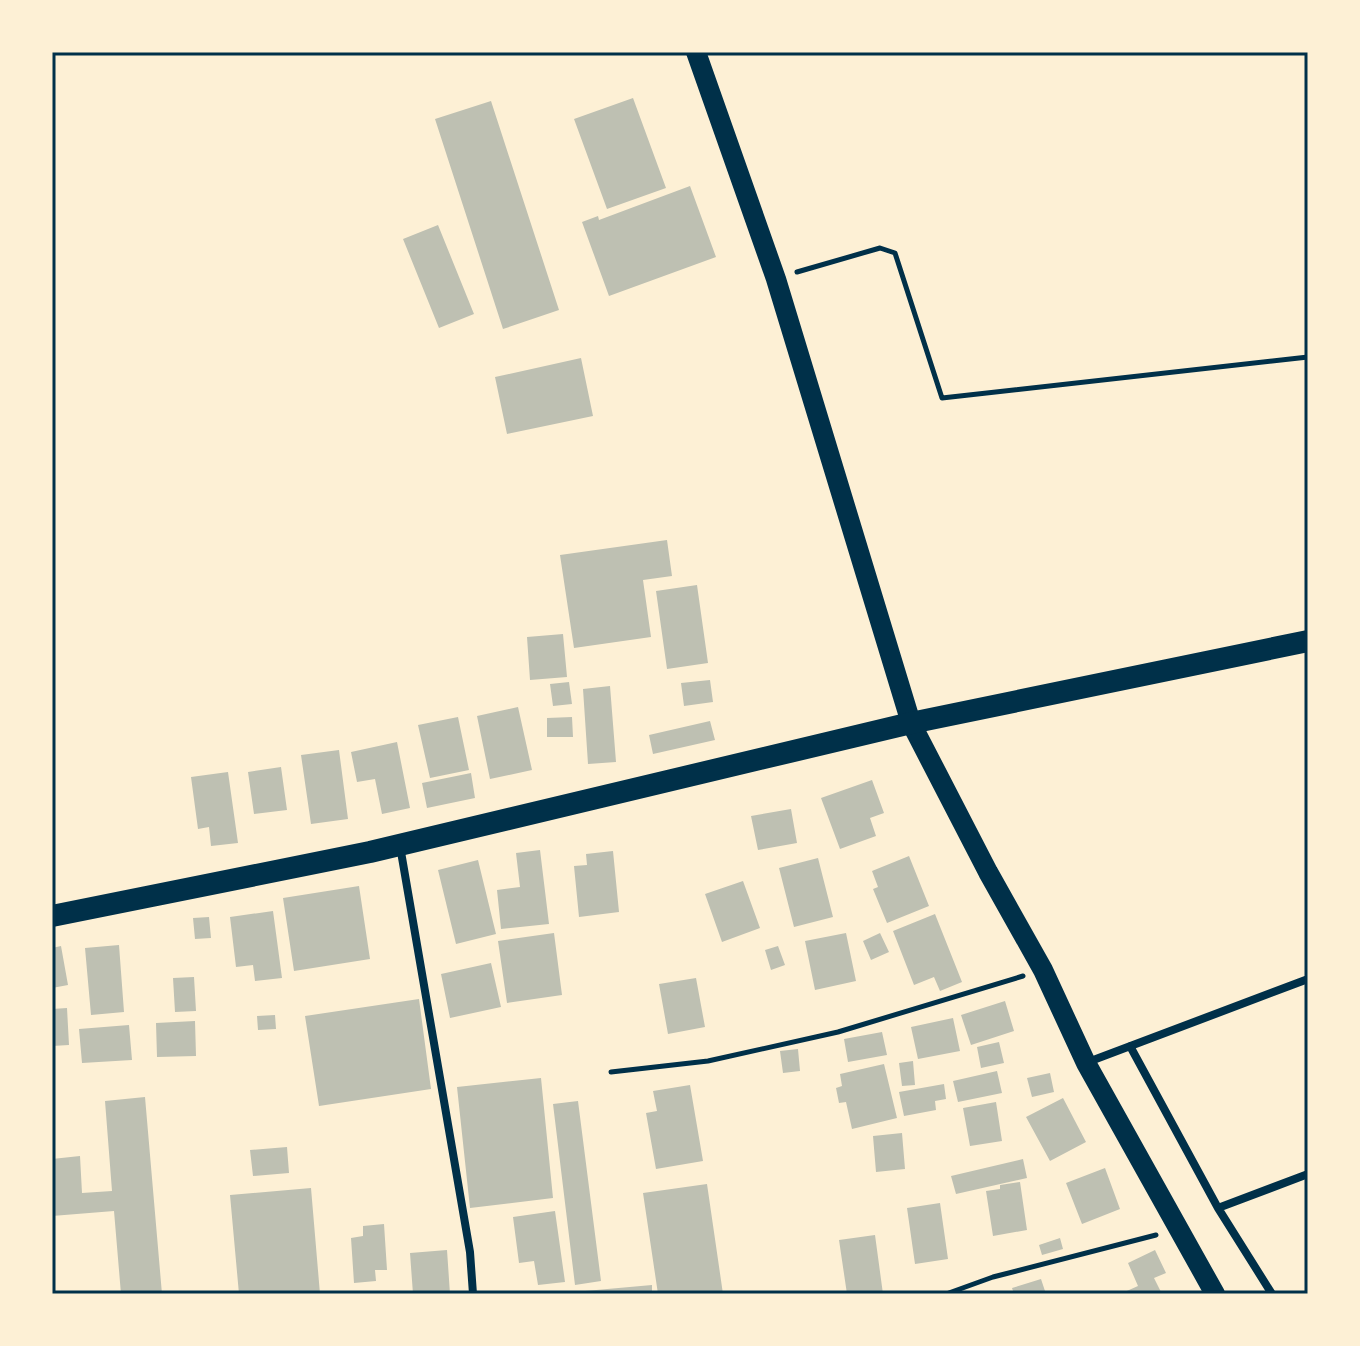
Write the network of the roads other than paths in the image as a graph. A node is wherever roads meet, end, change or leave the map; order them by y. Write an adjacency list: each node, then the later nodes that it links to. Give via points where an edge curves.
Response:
1 (696, 52): 3 (main road, via 776,279)
2 (1308, 641): 3 (highway)
3 (911, 723): 4 (highway); 8 (main road, via 1043,970)
4 (400, 845): 5 (highway); 11 (street)
5 (52, 916)
6 (1308, 979): 7 (street)
7 (1130, 1046): 8 (street); 10 (street)
8 (1086, 1063): 12 (main road)
9 (1308, 1174): 10 (street)
10 (1218, 1208): 13 (street)
11 (473, 1294)
12 (1215, 1294)
13 (1272, 1294)

